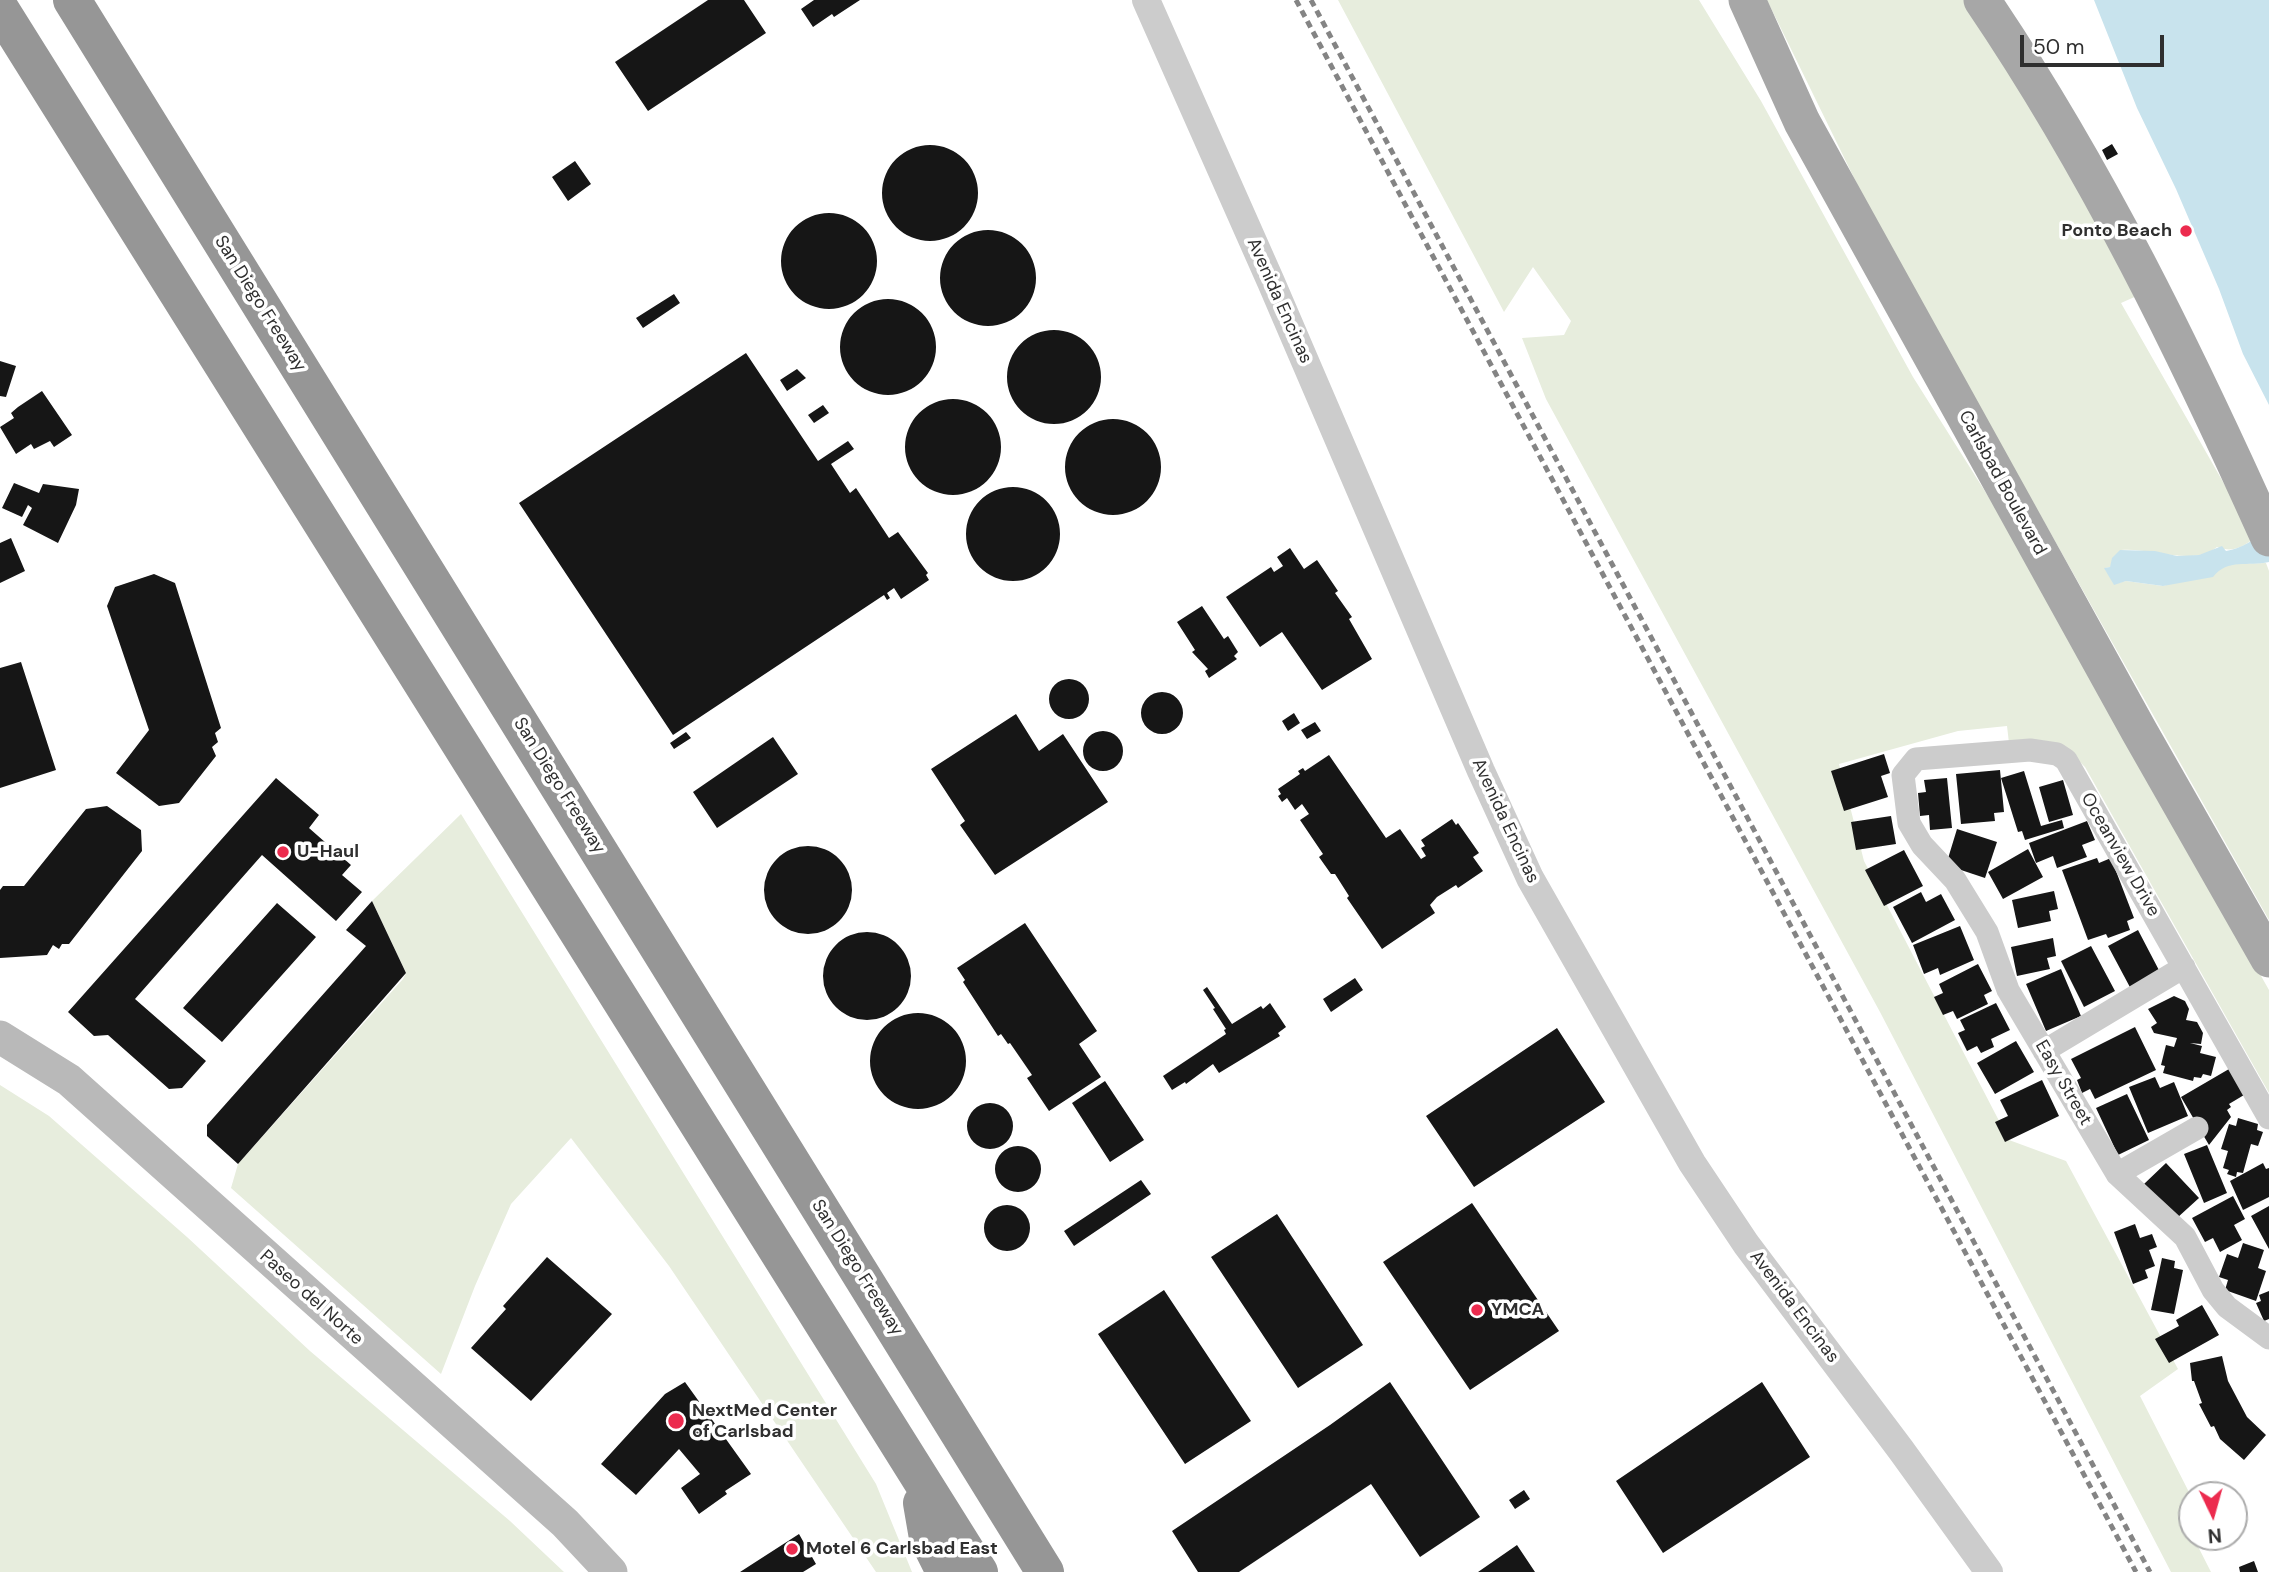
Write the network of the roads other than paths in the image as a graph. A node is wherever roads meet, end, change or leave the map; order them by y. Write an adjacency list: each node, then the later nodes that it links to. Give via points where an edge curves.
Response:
1 (72, 0): 20 (highway, San Diego Freeway)
2 (1146, 0): 21 (street, Avenida Encinas, via 1530,878 1692,1163 1746,1244)
3 (1747, 0): 8 (main road, Carlsbad Boulevard, via 1802,122)
4 (1982, 0): 6 (main road, via 2077,153 2145,278 2216,418)
5 (0, 9): 16 (highway)
6 (2263, 525)
7 (1905, 794): 9 (street, Oceanview Drive, via 1903,775 1916,759 2030,750 2057,754 2066,760); 11 (street, Easy Street, via 1909,823 1922,845 1955,880 1987,932 2008,990)
8 (2269, 959)
9 (2184, 967): 11 (street); 12 (street, Oceanview Drive)
10 (0, 1037): 17 (main road, Paseo del Norte, via 69,1080 565,1523)
11 (2044, 1051): 14 (street, Easy Street)
12 (2269, 1118)
13 (2197, 1128): 14 (street)
14 (2116, 1174): 15 (street, Easy Street, via 2186,1237 2227,1307)
15 (2269, 1338)
16 (917, 1470): 18 (highway, via 928,1538); 19 (highway)
17 (611, 1572)
18 (945, 1572)
19 (979, 1572)
20 (1045, 1572)
21 (1989, 1572)

